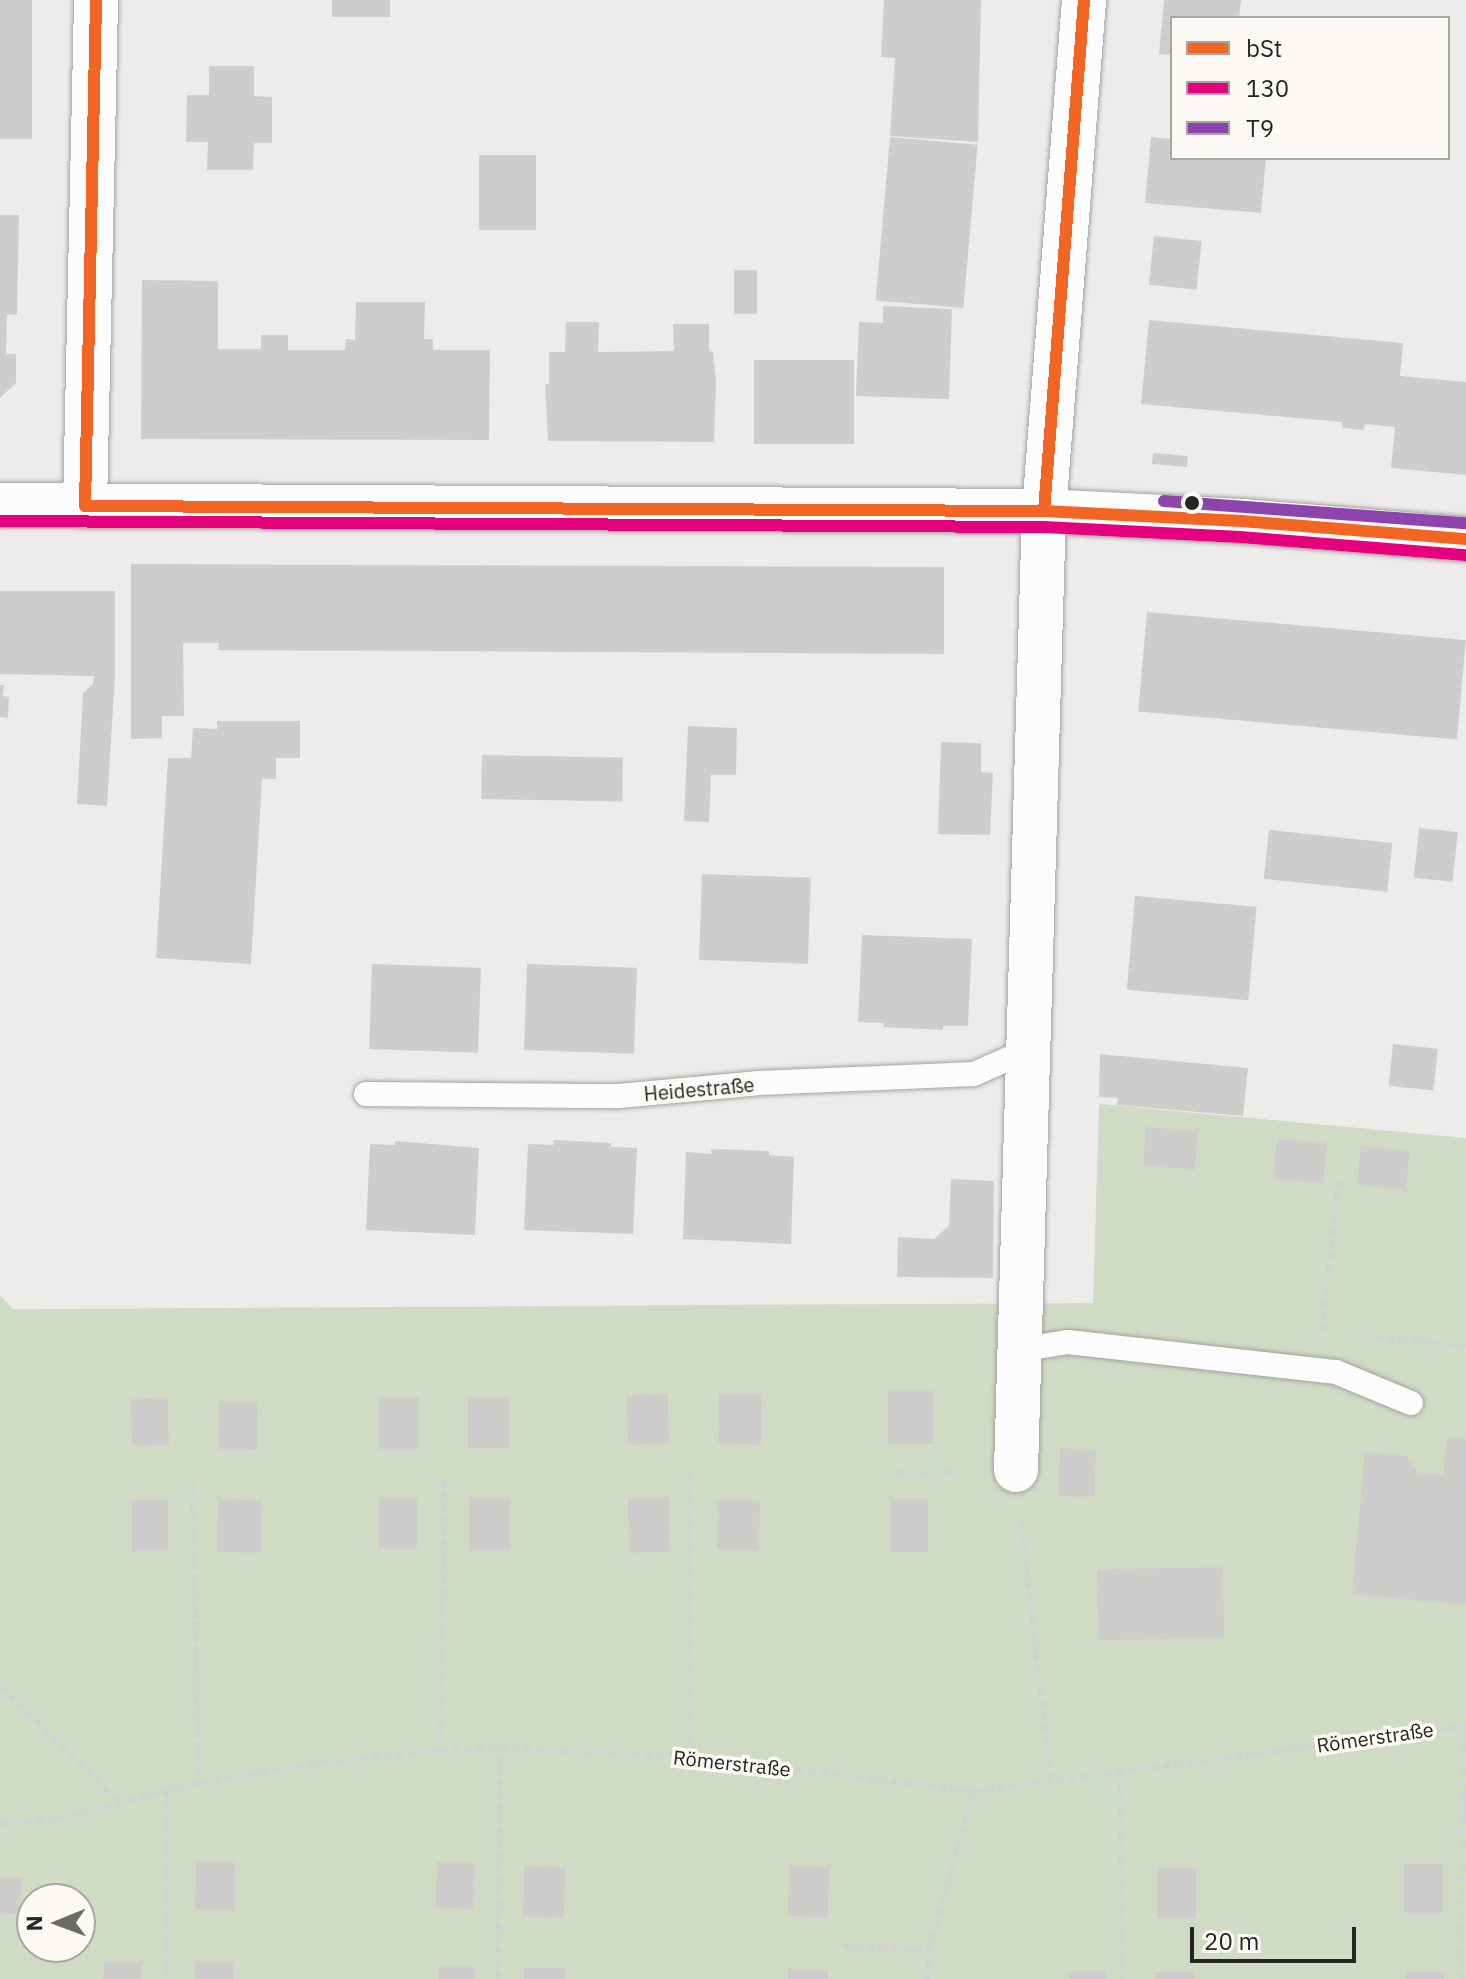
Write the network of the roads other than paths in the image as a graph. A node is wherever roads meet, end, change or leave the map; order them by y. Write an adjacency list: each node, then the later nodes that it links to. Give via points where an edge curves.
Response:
1 (96, 0): 4 (street)
2 (1084, 0): 5 (street)
3 (0, 505): 4 (street)
4 (85, 506): 5 (street)
5 (1044, 511): 6 (street); 7 (street)
6 (1466, 539)
7 (1028, 1050): 8 (lane, Heidestraße, via 974,1074 759,1083 619,1096); 9 (street)
8 (366, 1094)
9 (1018, 1350): 10 (lane, via 1068,1342 1336,1372); 11 (street)
10 (1411, 1403)
11 (1016, 1470)

